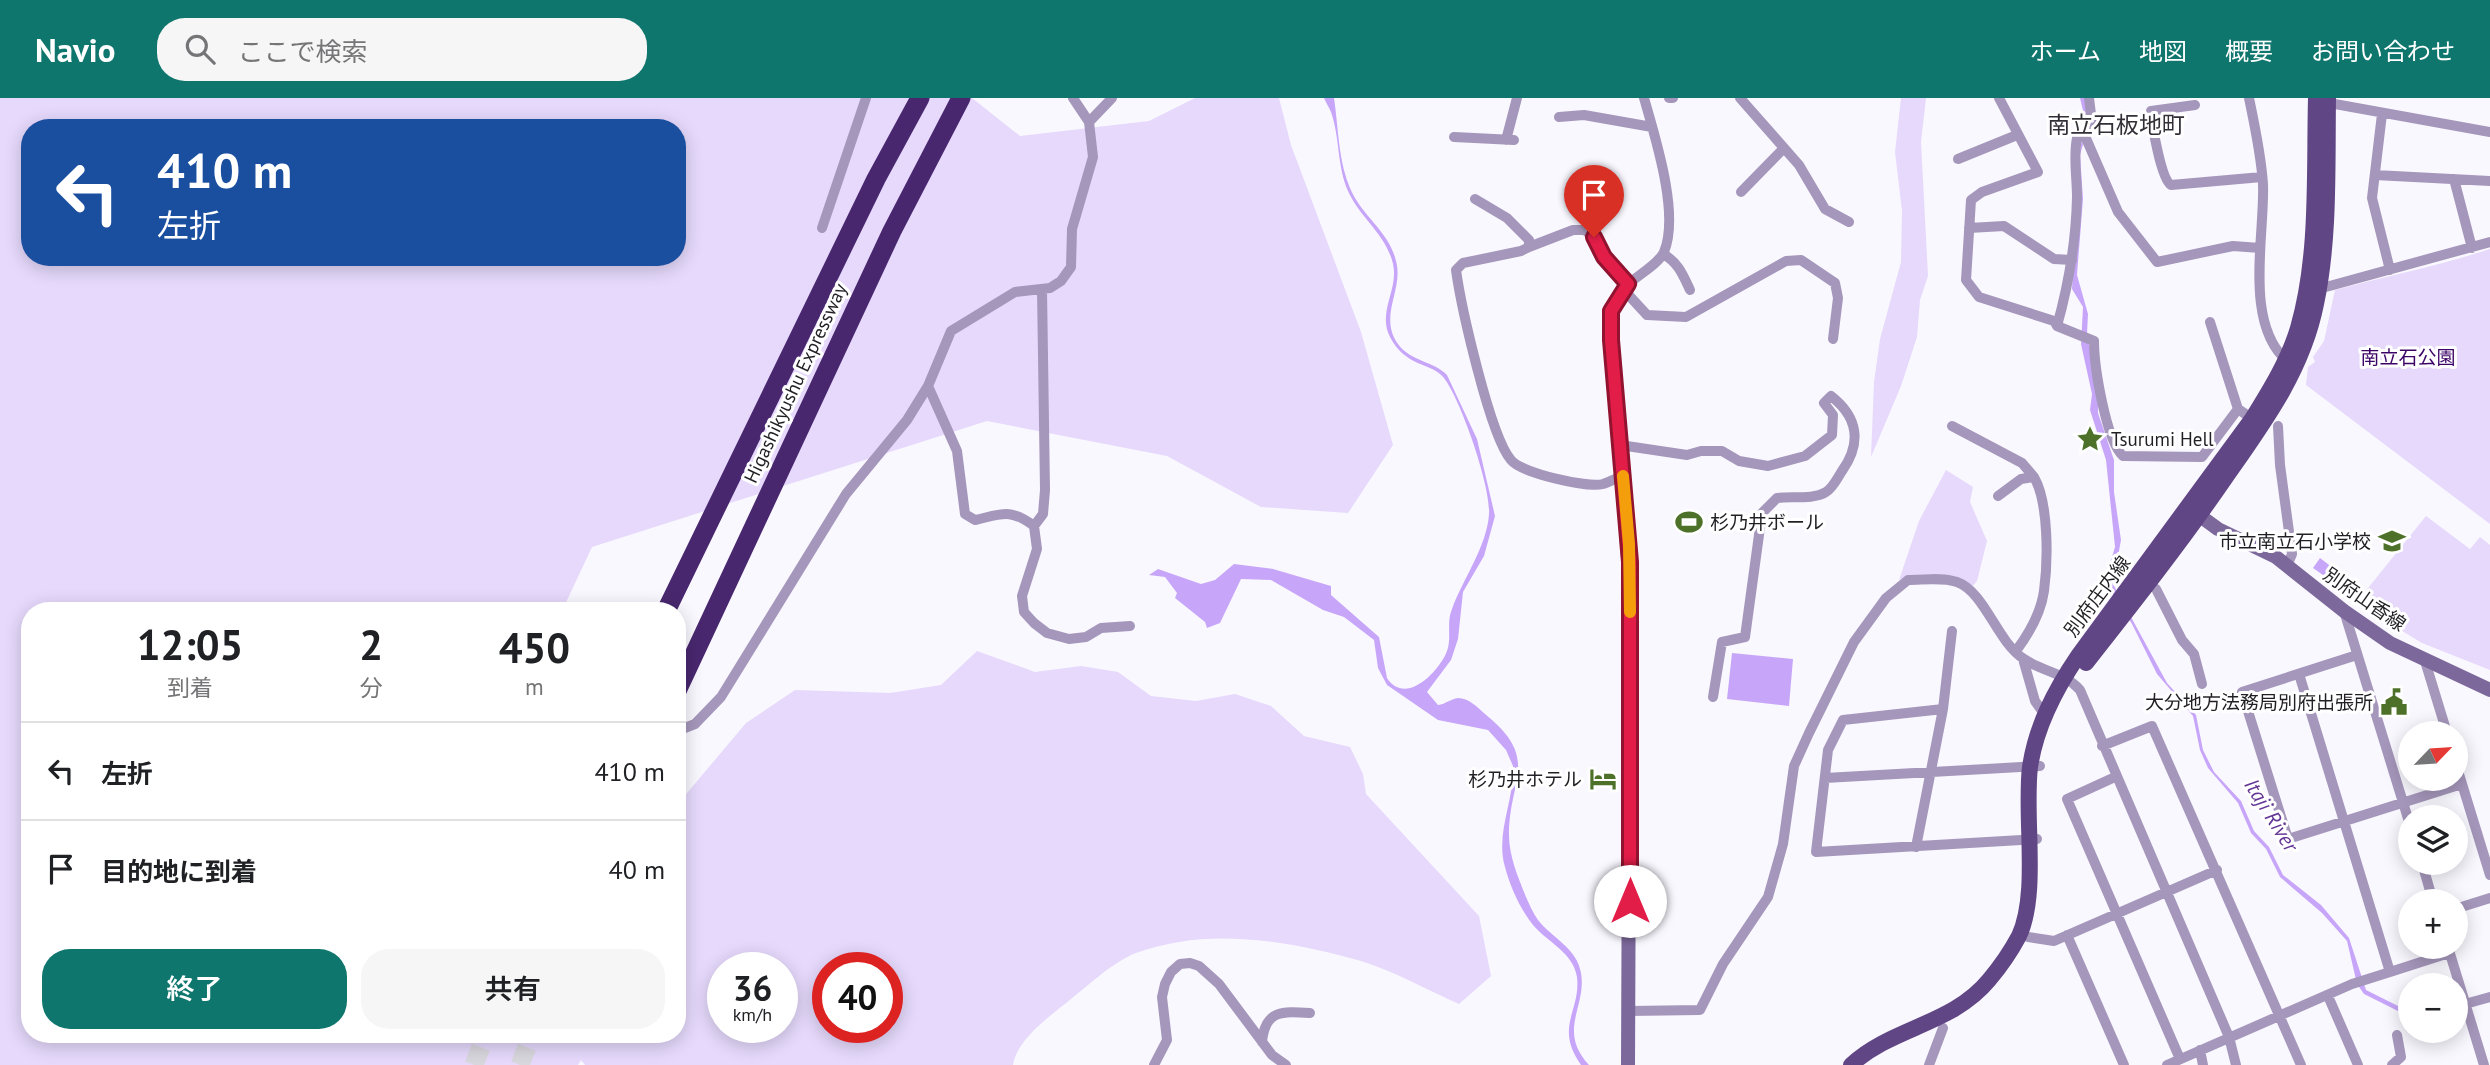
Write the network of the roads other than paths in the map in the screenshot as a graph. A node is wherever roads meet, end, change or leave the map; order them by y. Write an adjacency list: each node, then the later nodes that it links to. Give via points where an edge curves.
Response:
1 (866, 98): 32 (street)
2 (920, 98): 61 (highway, Higashikyushu Expressway)
3 (961, 98): 68 (highway, Higashikyushu Expressway, via 892,231)
4 (1073, 98): 17 (street)
5 (1112, 98): 17 (street)
6 (1517, 98): 22 (street, via 1510,140)
7 (1644, 98): 18 (street)
8 (1740, 98): 23 (street)
9 (1999, 98): 20 (street)
10 (2089, 98): 21 (street, via 2092,122)
11 (2249, 98): 26 (street)
12 (2322, 100): 13 (street); 44 (main road, 別府庄内線, via 2324,229)
13 (2359, 103): 15 (street)
14 (2195, 105): 26 (street, via 2151,111 2166,183)
15 (2382, 114): 19 (street); 25 (street)
16 (1559, 117): 18 (street, via 1584,115)
17 (1089, 122): 42 (street, via 1093,157 1072,229 1071,267 1061,281)
18 (1652, 127): 38 (street, via 1669,211)
19 (2490, 132)
20 (2017, 135): 24 (street); 33 (street, via 2038,172 1971,200)
21 (2085, 136): 36 (street, via 2118,212 2157,262 2233,246); 39 (street, via 2077,138 2073,158 2077,200)
22 (1454, 137)
23 (1784, 148): 29 (street); 31 (street, via 1814,186 1825,209)
24 (1958, 159)
25 (2375, 175): 27 (street); 40 (street, via 2372,198)
26 (2262, 177): 36 (street)
27 (2454, 179): 28 (street); 37 (street)
28 (2490, 181)
29 (1741, 192)
30 (1475, 199): 35 (street, via 1507,218 1529,240)
31 (1849, 222)
32 (822, 228)
33 (1969, 228): 39 (street, via 2004,226 2054,259); 46 (street, via 1966,280 1971,290)
34 (2490, 242): 37 (street)
35 (1529, 247): 41 (street, via 1573,230 1586,230); 54 (street, via 1463,263 1456,270 1500,443 1516,466 1570,482 1602,484)
36 (2260, 248): 48 (street, via 2266,326 2270,339)
37 (2472, 248): 40 (street)
38 (1663, 254): 41 (street); 43 (street, via 1672,258)
39 (2072, 260): 46 (street)
40 (2390, 270): 44 (street)
41 (1626, 286): 47 (street, via 1647,315 1686,317 1786,261 1801,260 1835,283 1838,298); 51 (street, via 1611,311)
42 (1042, 289): 49 (street, via 1015,292 951,331); 58 (street, via 1045,490 1043,514)
43 (1690, 290)
44 (2312, 290): 48 (main road, 別府庄内線, via 2313,318)
45 (2210, 322): 50 (street)
46 (2057, 326): 50 (street, via 2094,341 2106,418 2123,456 2202,457)
47 (1833, 339)
48 (2291, 363): 50 (main road, 別府庄内線)
49 (928, 386): 58 (street, via 957,451 965,514 975,520 1001,513 1019,515); 77 (street, via 846,494 721,697)
50 (2258, 420): 57 (main road, 別府庄内線); 59 (street, via 2280,465 2292,554)
51 (1618, 424): 53 (street)
52 (1952, 426): 55 (street, via 2022,463)
53 (1620, 445): 54 (street); 73 (street, via 1687,455 1722,451 1739,461 1768,466 1805,456 1832,435 1833,415 1826,398 1838,401 1853,421 1857,435 1853,455 1828,491 1777,498 1762,513 1745,637 1722,642)
54 (1623, 476): 102 (street, via 1630,585)
55 (2034, 477): 56 (street, via 2021,479); 65 (street, via 2044,506 2044,590)
56 (1998, 496)
57 (2194, 511): 59 (street, 別府山香線); 60 (main road, 別府庄内線)
58 (1034, 526): 63 (street, via 1037,549 1021,596 1029,618 1047,633 1069,639 1086,637 1101,628)
59 (2287, 566): 62 (street, 別府山香線)
60 (2144, 581): 70 (main road, 別府庄内線); 71 (street, via 2156,589 2194,654)
61 (670, 602)
62 (2344, 611): 66 (street); 67 (street, 別府山香線)
63 (1130, 626)
64 (1952, 631): 74 (street)
65 (2020, 655): 70 (street); 75 (street, via 2035,701); 102 (street, via 1971,591 1956,581 1908,580 1886,598 1854,642 1794,766 1783,844 1768,897 1723,964 1700,1010)
66 (2357, 655): 69 (street); 85 (street)
67 (2425, 662): 72 (street, 別府山香線); 76 (street)
68 (686, 672)
69 (2299, 674): 86 (street); 86 (street, via 2242,692 2288,839)
70 (2068, 679): 75 (main road, 別府庄内線); 78 (street, via 2080,690); 79 (main road, 別府庄内線)
71 (2202, 684)
72 (2490, 690)
73 (1713, 697)
74 (1942, 709): 80 (street); 82 (street, via 1843,720 1828,750)
75 (2045, 715): 79 (main road, 別府庄内線)
76 (2443, 721)
77 (686, 728)
78 (2102, 746): 81 (street); 89 (street, via 2152,726)
79 (2036, 766): 80 (street); 87 (main road, 別府庄内線)
80 (1931, 771): 82 (street); 88 (street)
81 (2115, 777): 91 (street); 94 (street, via 2067,799)
82 (1825, 778): 88 (street, via 1816,852)
83 (2440, 791): 85 (street)
84 (2464, 791): 90 (street)
85 (2403, 803): 86 (street)
86 (2345, 821): 98 (street)
87 (2033, 839): 88 (street); 96 (main road, 別府庄内線, via 2035,905); 115 (main road, 別府庄内線, via 2020,935 1989,980 1953,1011 1882,1042)
88 (1916, 847)
89 (2217, 870): 91 (street); 105 (street)
90 (2490, 875)
91 (2165, 891): 94 (street); 108 (street)
92 (2490, 898): 93 (street)
93 (2468, 905)
94 (2117, 913): 95 (street); 111 (street)
95 (2067, 934): 96 (street, via 2054,941); 118 (street)
96 (2028, 937): 106 (main road, 別府庄内線, via 1993,991)
97 (2425, 959): 98 (street)
98 (2390, 972): 99 (street)
99 (2328, 996): 105 (street); 123 (street)
100 (2490, 997): 101 (street)
101 (2468, 1003)
102 (1629, 1011): 114 (street)
103 (1310, 1013): 109 (street, via 1282,1012 1270,1018)
104 (2468, 1014): 125 (street)
105 (2280, 1016): 108 (street); 122 (street)
106 (1943, 1028): 116 (main road, 別府庄内線, via 1895,1046); 117 (street)
107 (2397, 1035): 124 (street, via 2401,1057)
108 (2229, 1037): 110 (street); 121 (street)
109 (1262, 1042): 112 (street, via 1207,972 1190,963 1180,964 1165,984 1167,1040); 113 (street)
110 (2200, 1050): 111 (street); 120 (street)
111 (2180, 1059): 119 (street)
112 (1154, 1065)
113 (1286, 1065)
114 (1628, 1065)
115 (1851, 1065)
116 (1865, 1065)
117 (1929, 1065)
118 (2124, 1065)
119 (2167, 1065)
120 (2203, 1065)
121 (2236, 1065)
122 (2301, 1065)
123 (2358, 1065)
124 (2392, 1065)
125 (2484, 1065)

